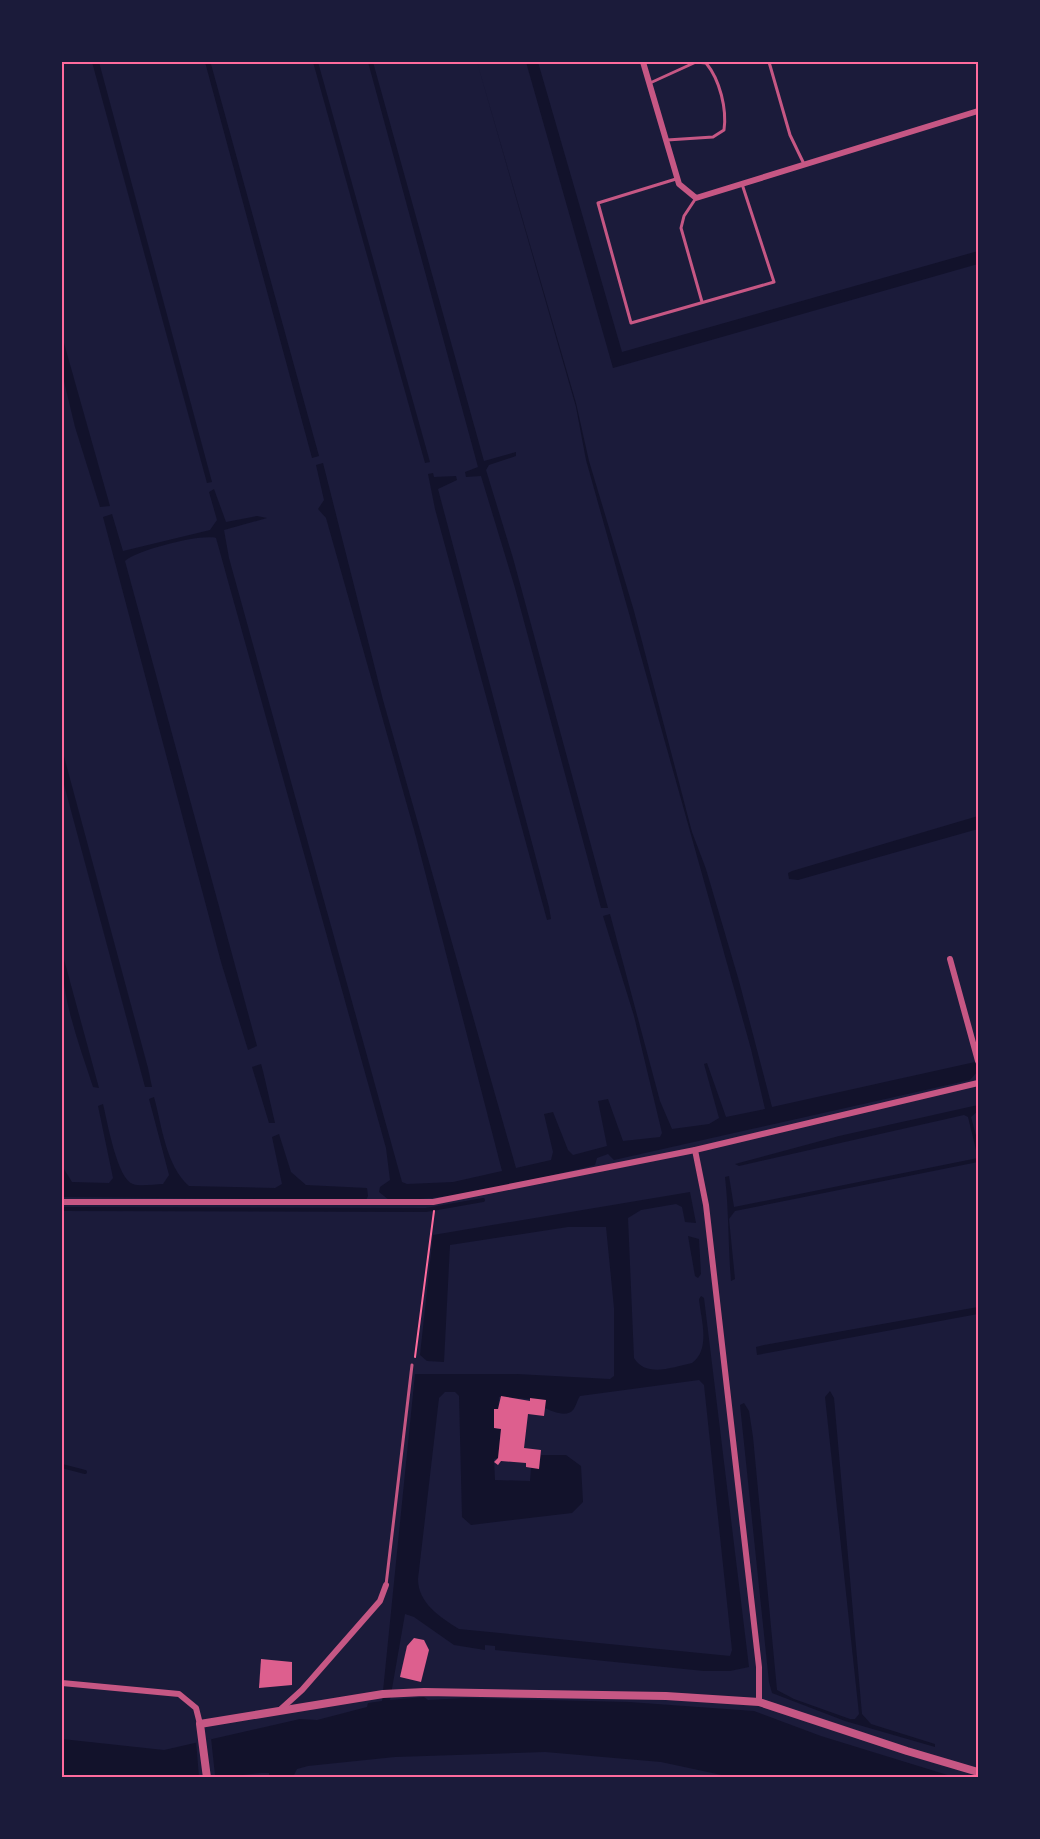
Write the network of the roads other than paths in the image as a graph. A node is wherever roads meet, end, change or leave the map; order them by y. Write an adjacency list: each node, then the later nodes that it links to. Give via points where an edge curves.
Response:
1 (644, 62): 3 (street)
2 (769, 62): 6 (lane, via 790,135)
3 (650, 82): 5 (street); 5 (lane, via 696,62 706,63 714,73 726,116 724,130 713,137)
4 (978, 111): 6 (street)
5 (667, 140): 7 (street)
6 (805, 165): 8 (street)
7 (678, 179): 9 (street); 10 (lane, via 598,203 631,323)
8 (742, 184): 9 (street); 10 (lane, via 774,282)
9 (696, 198): 10 (lane, via 681,228)
10 (702, 302)
11 (950, 959): 12 (street)
12 (978, 1061)
13 (978, 1083): 14 (street)
14 (695, 1150): 15 (street, via 433,1202); 19 (street, via 706,1205 759,1667)
15 (62, 1202)
16 (412, 1365): 17 (lane)
17 (386, 1585): 20 (street, via 380,1601)
18 (62, 1683): 21 (street, via 179,1694 196,1708)
19 (759, 1701): 20 (street, via 477,1691 383,1694); 22 (street)
20 (281, 1709): 21 (street)
21 (200, 1724): 23 (street)
22 (978, 1772)
23 (207, 1777)

